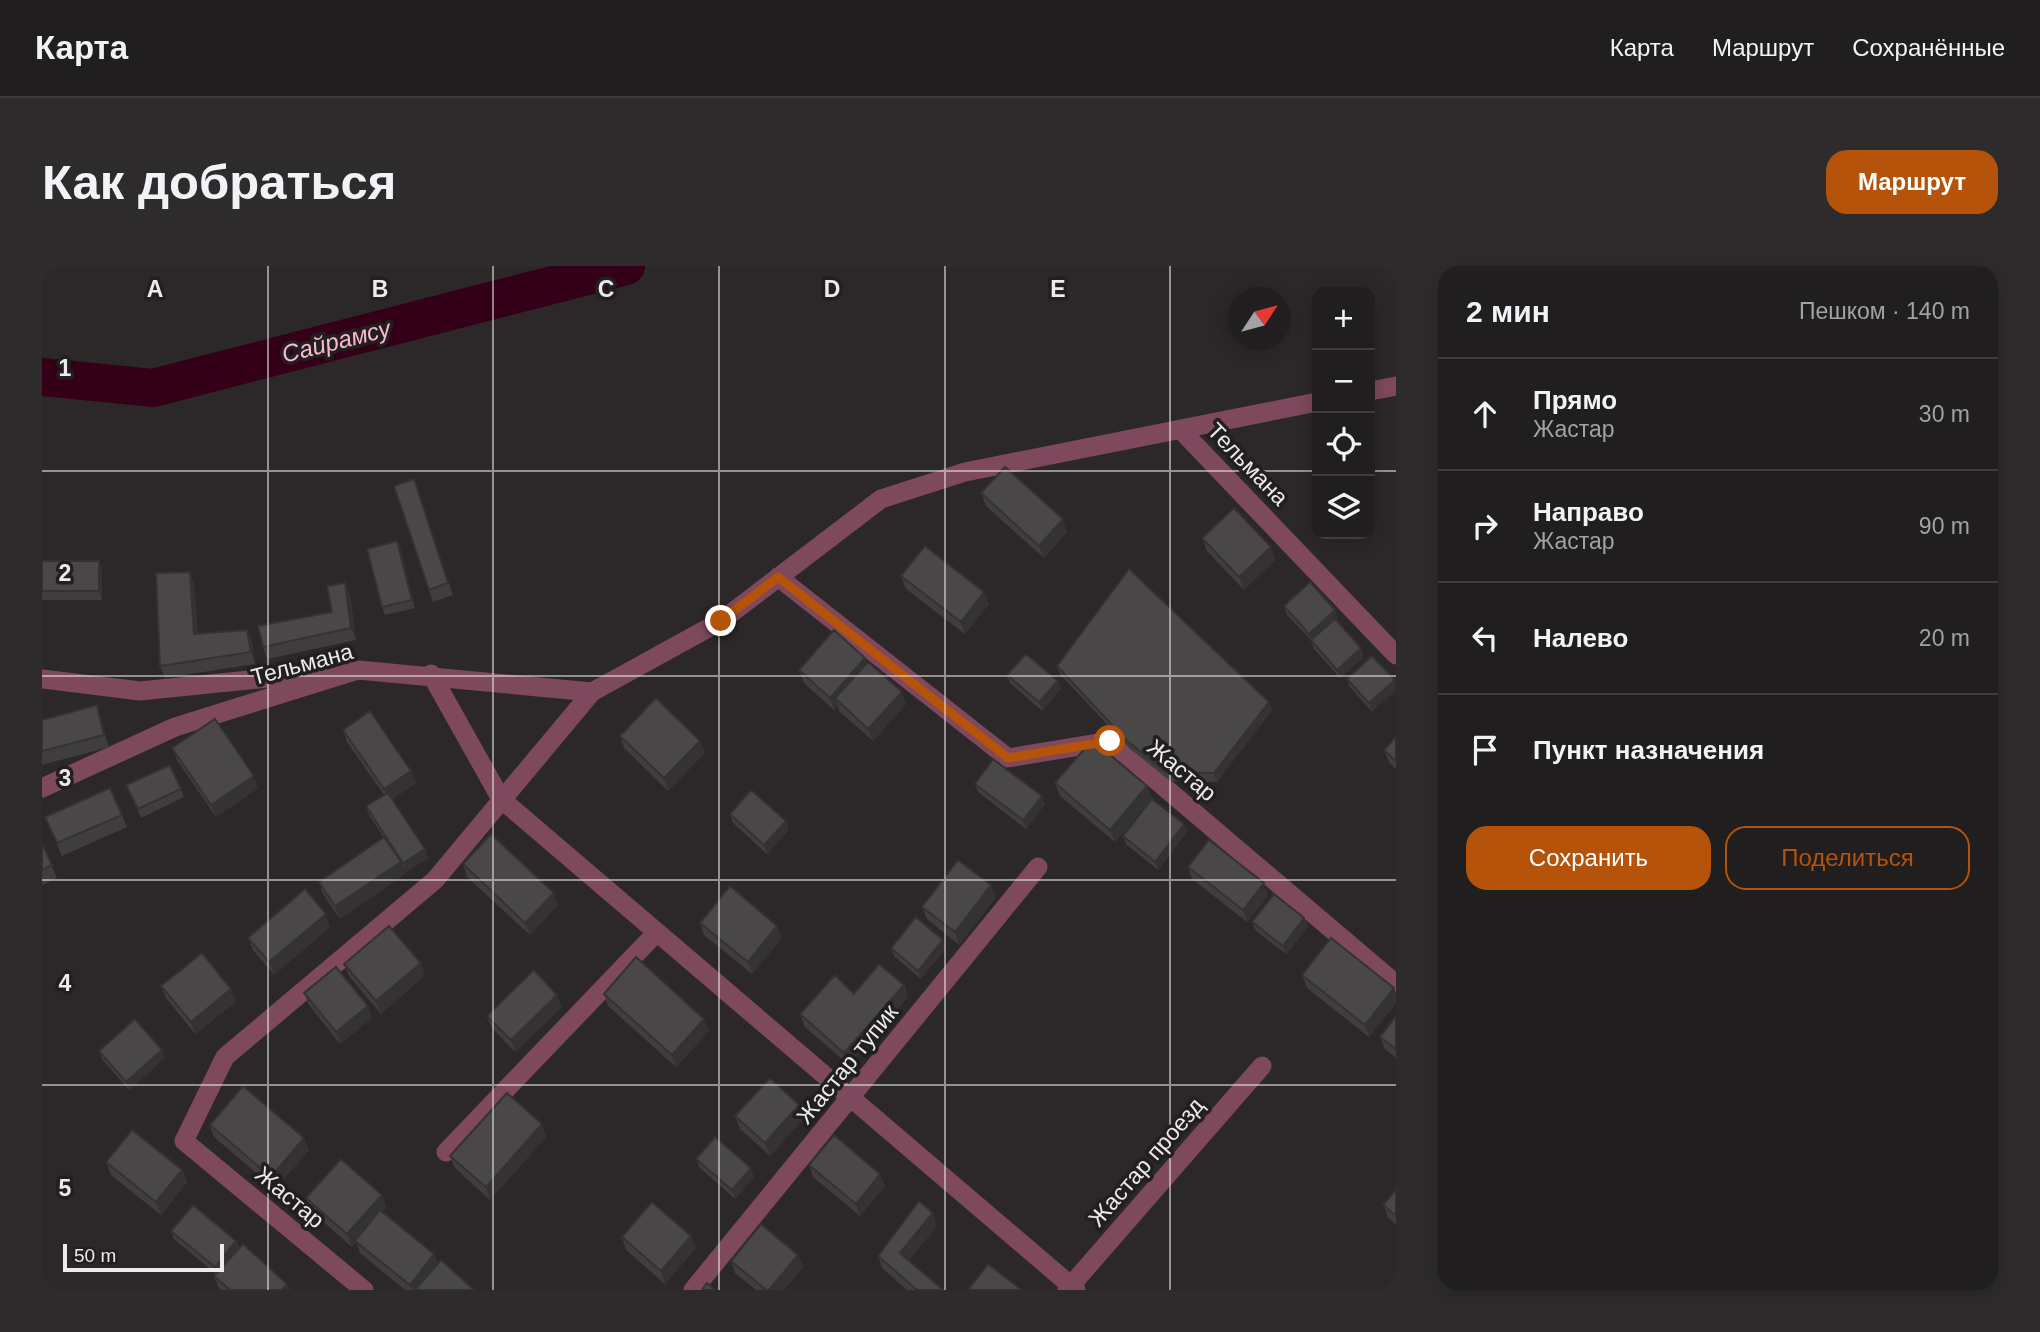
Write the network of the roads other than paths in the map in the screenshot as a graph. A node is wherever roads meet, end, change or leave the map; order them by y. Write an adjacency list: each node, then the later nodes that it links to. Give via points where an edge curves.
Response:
1 (1396, 386): 2 (street)
2 (1375, 390)
3 (1312, 403): 4 (street)
4 (1180, 429): 5 (street, via 965,472 881,499); 6 (street, Тельмана)
5 (778, 577): 10 (street, via 721,621); 15 (street, Жастар, via 1008,758 1110,741)
6 (1396, 655)
7 (358, 670): 8 (street, Тельмана); 9 (street, via 140,691); 11 (street, Тельмана, via 175,727)
8 (431, 674): 10 (street, Тельмана); 12 (street)
9 (42, 679)
10 (592, 692): 12 (street)
11 (42, 788)
12 (501, 799): 14 (street); 20 (street, Жастар, via 435,880 225,1057 184,1141)
13 (1038, 867): 17 (street, Жастар тупик)
14 (657, 932): 17 (street); 18 (street)
15 (1396, 984)
16 (1262, 1066): 19 (street, Жастар проезд)
17 (851, 1098): 19 (street); 21 (street, Жастар тупик)
18 (446, 1152)
19 (1071, 1288)
20 (364, 1290)
21 (693, 1290)

